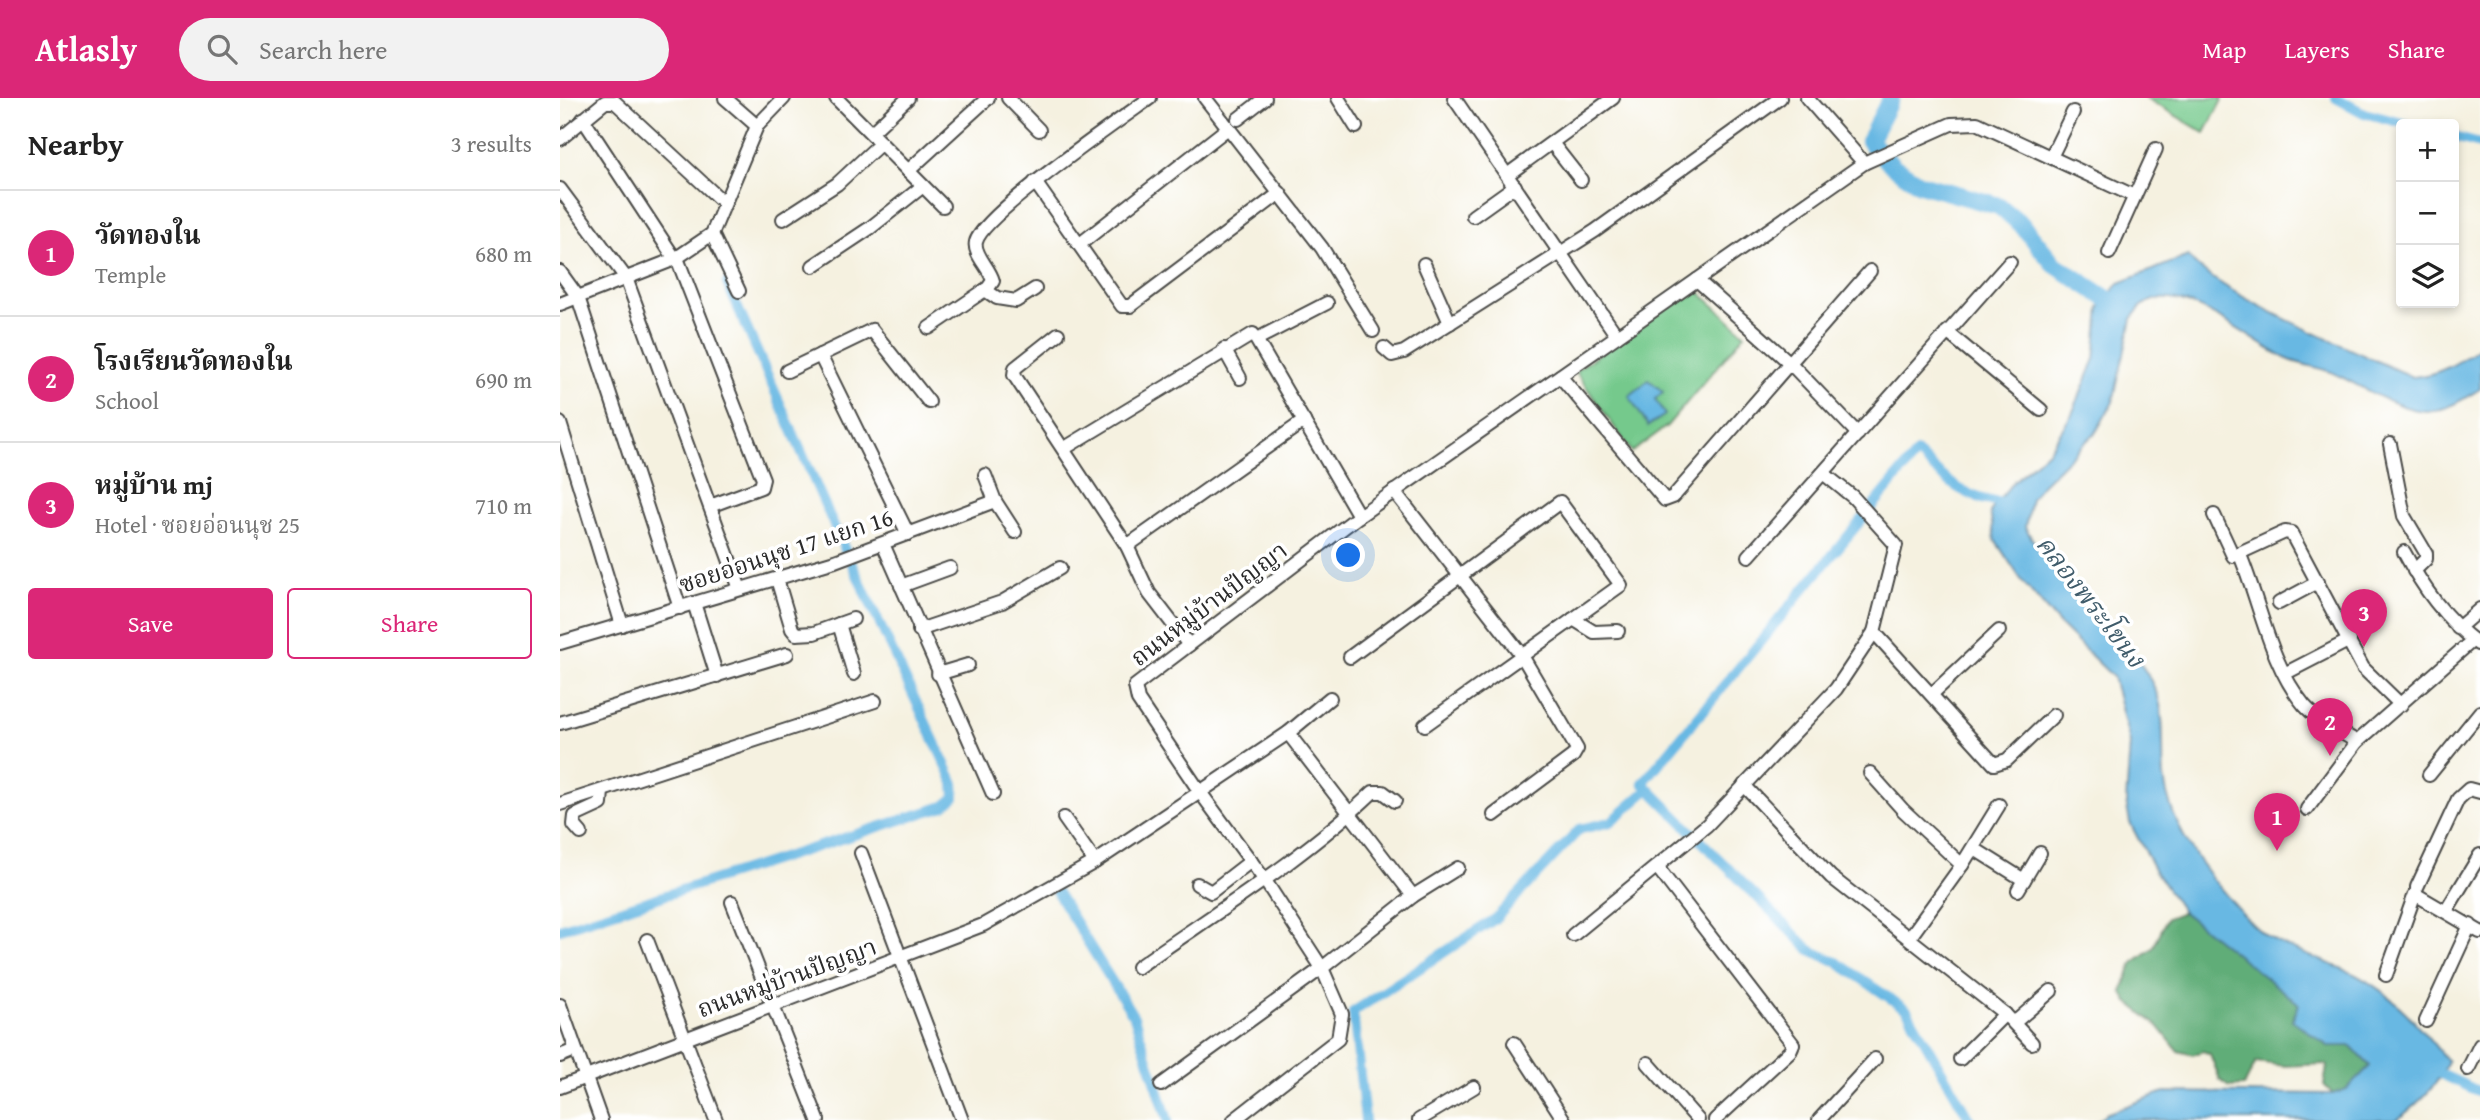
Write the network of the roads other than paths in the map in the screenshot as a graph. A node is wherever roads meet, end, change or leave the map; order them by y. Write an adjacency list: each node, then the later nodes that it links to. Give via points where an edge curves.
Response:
1 (725, 98): 18 (street)
2 (783, 98): 18 (street)
3 (836, 98): 21 (street)
4 (908, 98): 21 (street)
5 (988, 98): 28 (street)
6 (1008, 98): 20 (street)
7 (1150, 98): 31 (street)
8 (1205, 98): 17 (street)
9 (1265, 98): 17 (street)
10 (1338, 98): 19 (street)
11 (1454, 98): 29 (street)
12 (1614, 98): 24 (street)
13 (1780, 98): 43 (street)
14 (1807, 98): 27 (street)
15 (2073, 112): 26 (street)
16 (583, 119): 22 (street); 37 (street, via 605,102 615,102); 45 (street)
17 (1233, 124): 35 (street); 42 (street)
18 (757, 126): 37 (street)
19 (1356, 127)
20 (1039, 130)
21 (871, 133): 23 (street)
22 (560, 139)
23 (881, 143): 28 (street); 40 (street, via 837,184)
24 (1552, 143): 29 (street); 30 (street)
25 (2156, 149): 36 (street)
26 (2051, 157): 27 (street, ถนนหมู่บ้านปัญญา, via 1977,123 1963,122); 36 (street, ถนนหมู่บ้านปัญญา)
27 (1869, 160): 52 (street, ถนนหมู่บ้านปัญญา)
28 (908, 171): 32 (street)
29 (1507, 175): 33 (street)
30 (1581, 180)
31 (1035, 182): 42 (street); 54 (street, via 975,243 992,275)
32 (923, 186): 38 (street); 48 (street)
33 (1515, 186): 39 (street); 43 (street)
34 (560, 189): 51 (street)
35 (1280, 193): 42 (street, via 1130,306 1116,300); 61 (street, via 1322,248)
36 (2134, 196): 44 (street)
37 (724, 203): 41 (street)
38 (943, 206)
39 (1473, 216)
40 (783, 219)
41 (712, 234): 45 (street); 55 (street)
42 (1080, 244)
43 (1561, 252): 59 (street); 64 (street)
44 (2109, 253)
45 (676, 258): 51 (street); 84 (street, via 763,479 761,487)
46 (2010, 262): 62 (street)
47 (1424, 264): 59 (street)
48 (813, 266)
49 (1870, 271): 69 (street)
50 (560, 272): 56 (street)
51 (626, 278): 56 (street); 84 (street)
52 (1697, 280): 64 (street, ถนนหมู่บ้านปัญญา); 69 (street)
53 (1035, 289): 54 (street, via 1016,301)
54 (985, 290): 60 (street)
55 (739, 291)
56 (578, 297): 58 (street); 104 (street)
57 (1327, 303): 65 (street)
58 (560, 304)
59 (1450, 323): 66 (street, via 1404,352 1392,355)
60 (929, 328)
61 (1373, 331)
62 (1947, 332): 74 (street); 77 (street)
63 (1058, 334): 79 (street, via 1014,371)
64 (1617, 336): 71 (street, ถนนหมู่บ้านปัญญา)
65 (1257, 339): 67 (street, via 1246,335); 75 (street)
66 (1384, 348)
67 (1224, 349): 72 (street); 79 (street)
68 (820, 355): 70 (street); 73 (street, via 872,330); 88 (street)
69 (1790, 363): 71 (street, via 1673,497 1665,500); 77 (street)
70 (787, 371)
71 (1560, 376): 82 (street, ถนนหมู่บ้านปัญญา)
72 (1240, 378)
73 (929, 402)
74 (2041, 410)
75 (1304, 421): 86 (street); 90 (street)
76 (560, 423): 109 (street)
77 (1858, 434): 80 (street)
78 (2390, 444): 96 (street, via 2404,516 2426,553)
79 (1065, 448): 90 (street)
80 (1823, 473): 93 (street); 114 (street, via 1894,540 1896,550)
81 (985, 475): 83 (street)
82 (1394, 491): 86 (street, ถนนหมู่บ้านปัญญา); 97 (street)
83 (995, 501): 87 (street); 88 (street, ซอยอ่อนนุช 17 แยก 16)
84 (710, 506): 101 (street)
85 (2214, 515): 92 (street, via 2229,554)
86 (1359, 516): 118 (street, ถนนหมู่บ้านปัญญา)
87 (1015, 532)
88 (908, 534): 89 (street, ซอยอ่อนนุช 17 แยก 16)
89 (883, 544): 98 (street, ซอยอ่อนนุช 17 แยก 16); 100 (street)
90 (1127, 546): 118 (street, via 1149,593)
91 (2404, 552): 96 (street)
92 (2240, 555): 99 (street, via 2289,532); 123 (street)
93 (1749, 556)
94 (950, 568): 100 (street)
95 (1059, 568): 111 (street, via 1002,602)
96 (2414, 571): 110 (street)
97 (1460, 576): 107 (street, via 1560,502 1621,585); 120 (street); 121 (street)
98 (777, 579): 101 (street, ซอยอ่อนนุช 17 แยก 16); 108 (street, via 796,634)
99 (2318, 582): 103 (street); 115 (street)
100 (901, 586): 111 (street)
101 (740, 589): 102 (street, ซอยอ่อนนุช 17 แยก 16)
102 (694, 603): 104 (street, ซอยอ่อนนุช 17 แยก 16); 126 (street)
103 (2279, 603)
104 (680, 608): 109 (street, ซอยอ่อนนุช 17 แยก 16)
105 (2480, 609): 110 (street)
106 (853, 619): 108 (street)
107 (1573, 620): 112 (street, via 1594,632); 120 (street)
108 (839, 624): 124 (street)
109 (622, 625): 116 (street, ซอยอ่อนนุช 17 แยก 16)
110 (2458, 628): 117 (street)
111 (919, 630): 125 (street)
112 (1618, 631)
113 (1999, 631): 127 (street)
114 (1874, 632): 127 (street); 139 (street, via 1836,689)
115 (2350, 640): 123 (street); 130 (street, via 2369,676)
116 (560, 643)
117 (2477, 643): 130 (street)
118 (1189, 645): 141 (street, ถนนหมู่บ้านปัญญา, via 1134,692)
119 (788, 654): 126 (street)
120 (1521, 654): 134 (street); 149 (street, via 1577,750)
121 (1350, 657)
122 (968, 664): 125 (street)
123 (2286, 673): 136 (street, via 2304,704)
124 (855, 674)
125 (938, 674): 143 (street)
126 (717, 676): 133 (street)
127 (1932, 694): 132 (street, via 1995,764 2007,760)
128 (1330, 698): 135 (street)
129 (875, 701): 140 (street)
130 (2401, 705): 136 (street)
131 (2480, 712): 138 (street)
132 (2054, 715)
133 (560, 723)
134 (1425, 725)
135 (1288, 733): 141 (street); 148 (street)
136 (2357, 742): 147 (street)
137 (1870, 773): 158 (street)
138 (2429, 775)
139 (1744, 785): 159 (street, via 1707,825); 169 (street, via 1831,877)
140 (602, 791): 145 (street); 151 (street, via 601,804 575,817 574,825)
141 (1200, 792): 156 (street); 157 (street, ถนนหมู่บ้านปัญญา)
142 (2480, 792): 163 (street, via 2469,789 2458,799)
143 (993, 794)
144 (1395, 801): 148 (street, via 1378,790)
145 (560, 804)
146 (1999, 805): 152 (street)
147 (2307, 809)
148 (1350, 814): 161 (street); 164 (street)
149 (1494, 815)
150 (1064, 817): 157 (street)
151 (581, 833)
152 (1973, 848): 154 (street, via 2021,885); 158 (street)
153 (861, 853): 171 (street)
154 (2040, 853)
155 (2480, 855): 166 (street)
156 (1251, 861): 161 (street); 162 (street, via 1211,892)
157 (1094, 862): 171 (street, ถนนหมู่บ้านปัญญา, via 983,925)
158 (1962, 865): 169 (street)
159 (1657, 867): 168 (street); 202 (street, via 1793,1044)
160 (1458, 868): 164 (street)
161 (1264, 879): 172 (street); 173 (street)
162 (1197, 884)
163 (2417, 887)
164 (1413, 896): 173 (street)
165 (732, 902): 177 (street)
166 (2446, 911): 167 (street); 174 (street, via 2415,894)
167 (2475, 928): 179 (street)
168 (1573, 935)
169 (1910, 937): 178 (street)
170 (647, 940): 180 (street)
171 (903, 958): 177 (street, ถนนหมู่บ้านปัญญา); 197 (street)
172 (1138, 967)
173 (1322, 968): 191 (street); 198 (street, via 1342,1014 1338,1039)
174 (2386, 975)
175 (2051, 991): 178 (street)
176 (560, 1005): 184 (street)
177 (774, 1007): 180 (street, ถนนหมู่บ้านปัญญา); 196 (street)
178 (2009, 1018): 181 (street); 187 (street)
179 (2426, 1021)
180 (684, 1038): 190 (street, ถนนหมู่บ้านปัญญา); 195 (street)
181 (2032, 1042)
182 (1514, 1043): 200 (street)
183 (2480, 1045): 189 (street)
184 (575, 1049): 185 (street); 190 (street)
185 (560, 1056)
186 (1875, 1059): 203 (street)
187 (1960, 1059)
188 (1648, 1063): 201 (street)
189 (2468, 1069)
190 (585, 1077): 192 (street, ถนนหมู่บ้านปัญญา); 194 (street)
191 (1161, 1086)
192 (560, 1087)
193 (1474, 1087): 199 (street)
194 (601, 1120)
195 (716, 1120)
196 (818, 1120)
197 (962, 1120)
198 (1234, 1120)
199 (1419, 1120)
200 (1564, 1120)
201 (1698, 1120)
202 (1715, 1120)
203 (1819, 1120)

